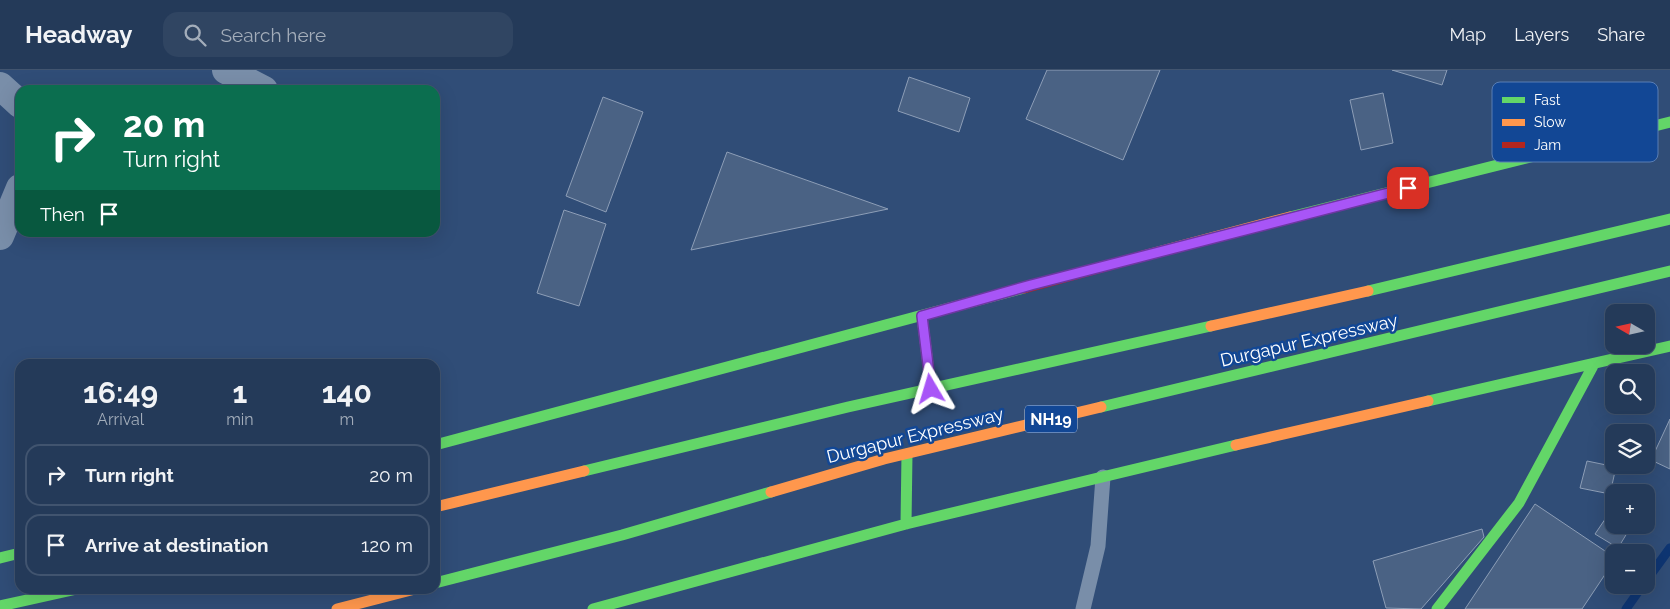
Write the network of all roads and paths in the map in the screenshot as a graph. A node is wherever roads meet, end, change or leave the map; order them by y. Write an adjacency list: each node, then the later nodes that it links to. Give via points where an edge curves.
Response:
1 (226, 70): 2 (street)
2 (254, 85)
3 (0, 86): 4 (street)
4 (15, 100)
5 (1513, 162): 10 (main road)
6 (15, 200): 8 (street)
7 (1670, 219): 13 (main road, Durgapur Expressway, via 1399,284)
8 (0, 236)
9 (1670, 271): 15 (main road, Durgapur Expressway / NH19)
10 (922, 316): 13 (main road); 14 (main road)
11 (1670, 346): 12 (main road)
12 (1594, 364): 16 (main road); 29 (main road, via 1519,502)
13 (931, 389): 17 (main road, Durgapur Expressway)
14 (440, 444)
15 (907, 454): 18 (main road); 21 (main road, Durgapur Expressway / NH19, via 622,535)
16 (1103, 477): 18 (main road); 28 (lane, via 1098,546)
17 (440, 506)
18 (906, 524): 24 (main road)
19 (15, 554): 20 (main road)
20 (0, 558)
21 (440, 582)
22 (55, 594): 25 (main road)
23 (395, 594): 26 (main road)
24 (631, 604): 27 (main road)
25 (0, 606)
26 (337, 609)
27 (593, 609)
28 (1083, 609)
29 (1437, 609)

